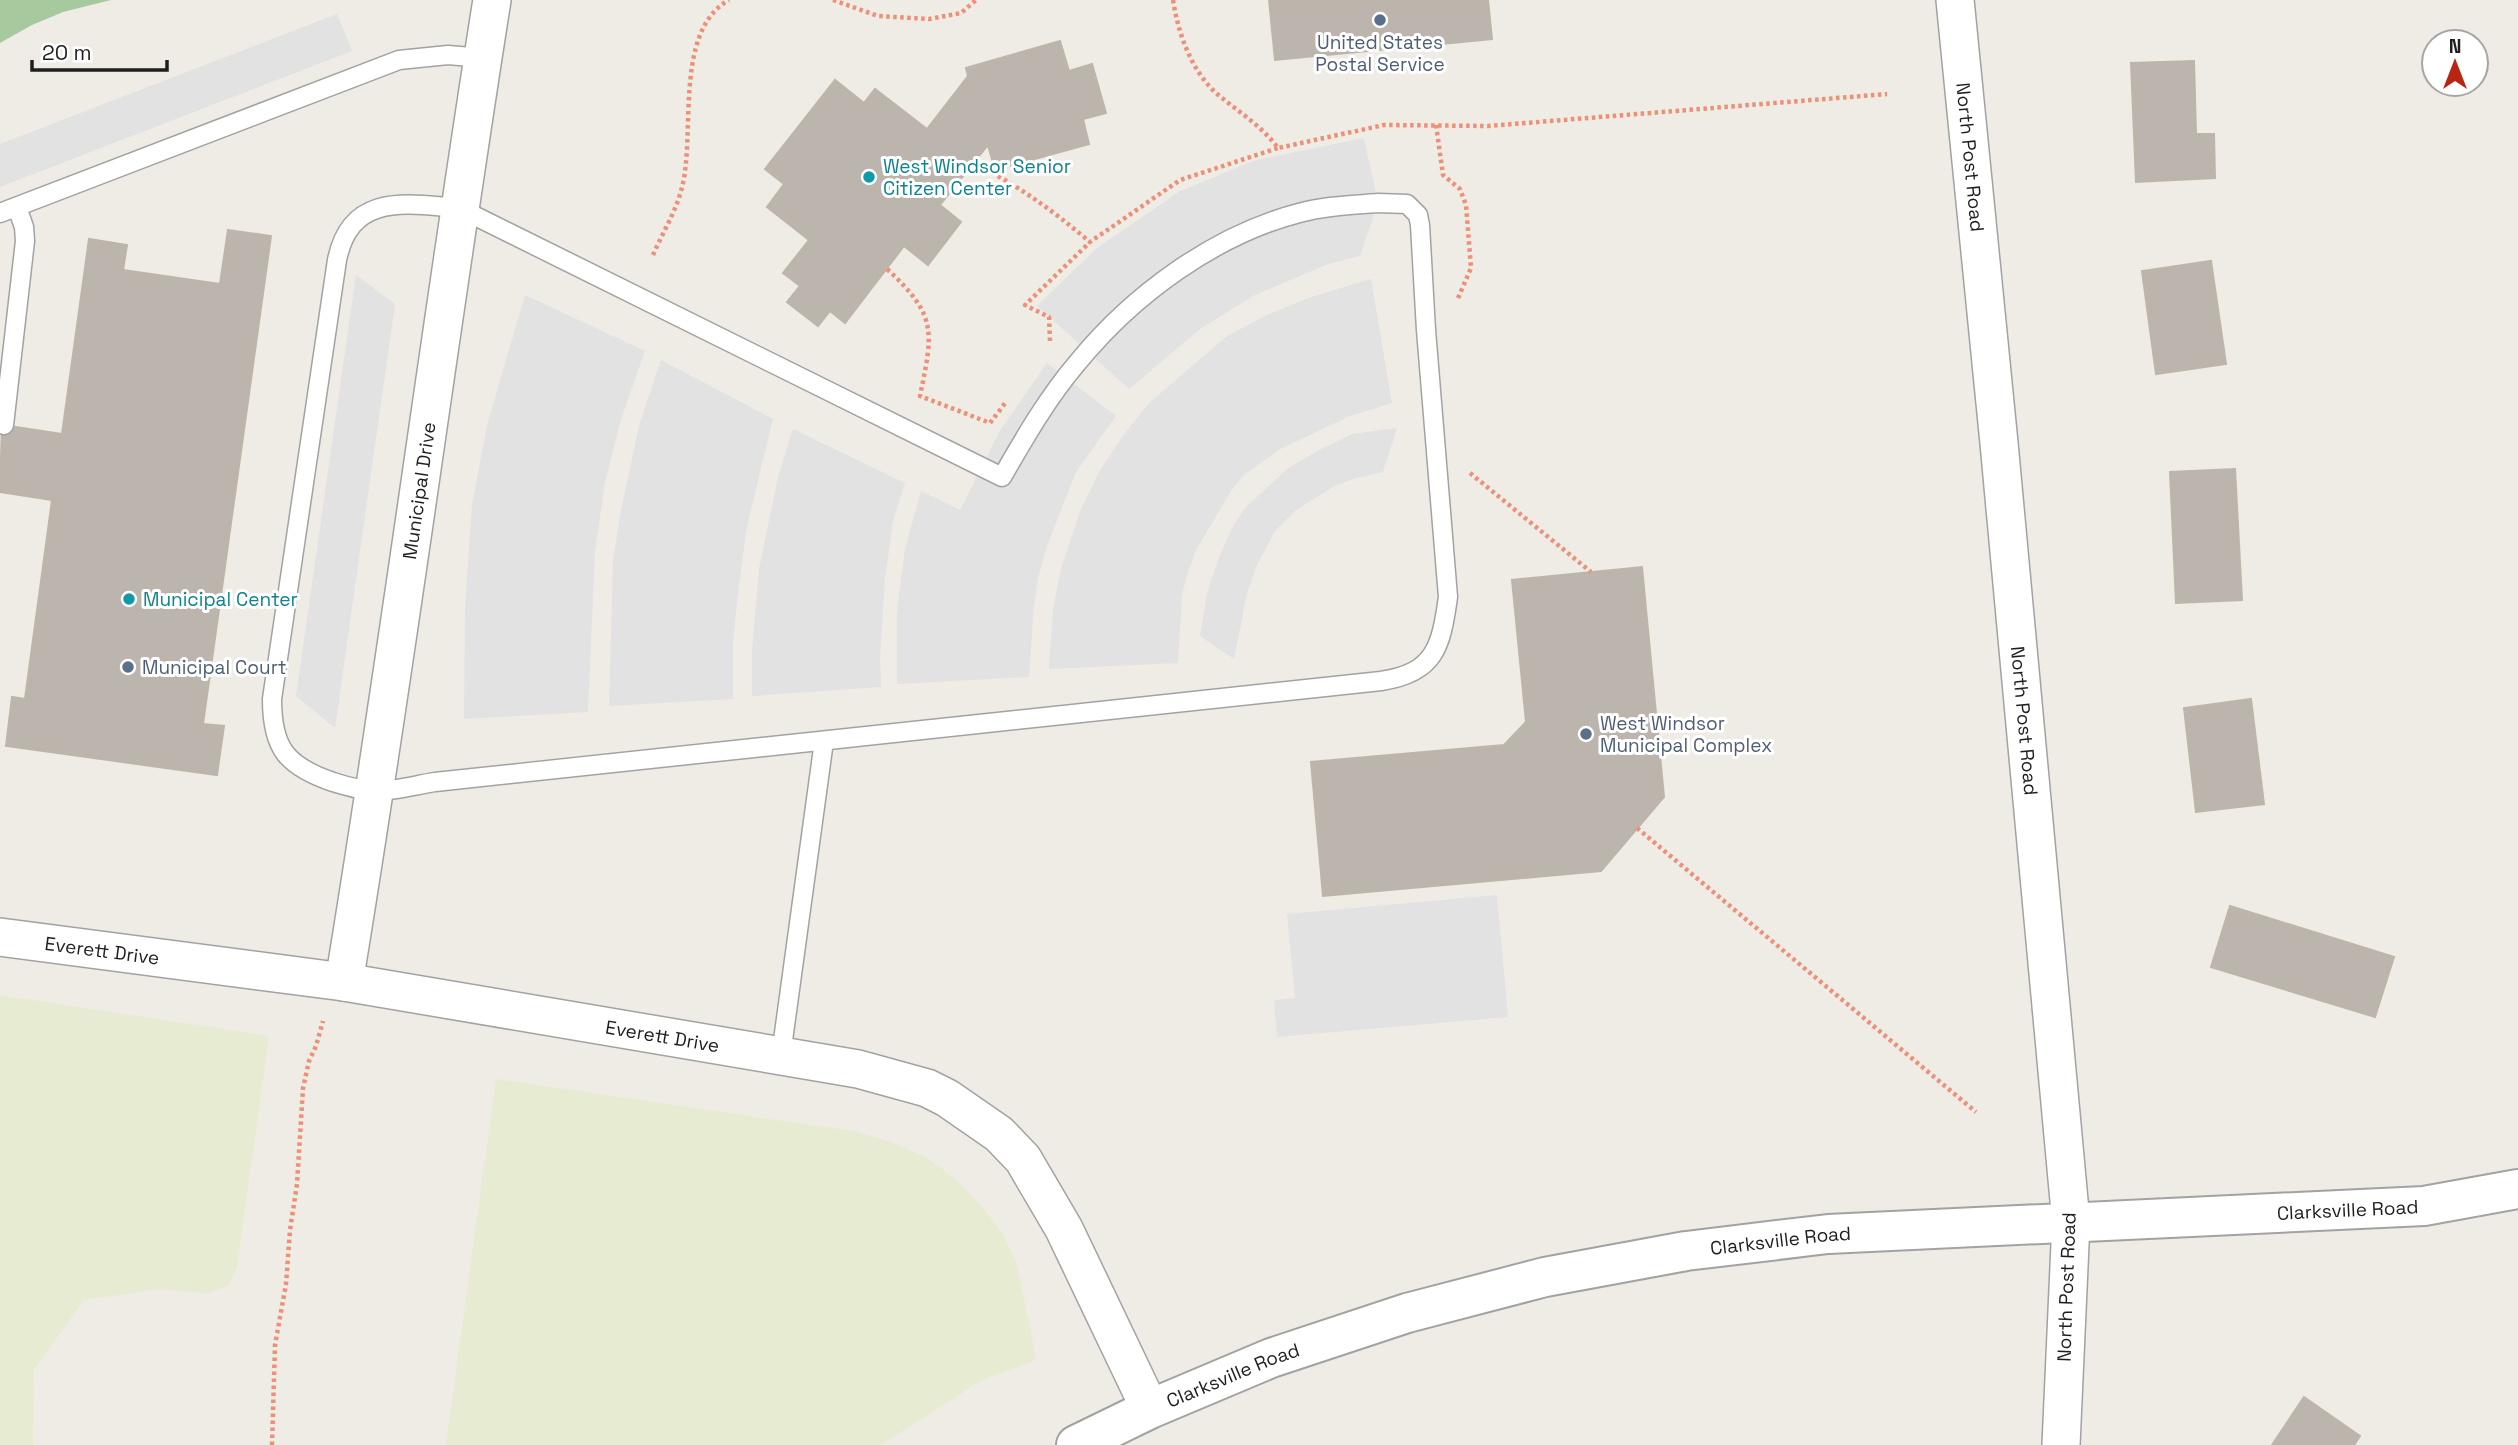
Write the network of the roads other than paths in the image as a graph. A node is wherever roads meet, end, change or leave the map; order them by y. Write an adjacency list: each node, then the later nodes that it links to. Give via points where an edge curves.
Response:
1 (492, 0): 3 (street, Municipal Drive)
2 (1955, 0): 13 (street, North Post Road)
3 (483, 58): 4 (street, Municipal Drive); 5 (lane, via 427,56 389,64)
4 (459, 208): 7 (lane, via 1002,477 1039,413 1079,360 1131,307 1179,270 1235,236 1300,213 1378,203 1407,204 1415,211 1420,225 1447,576 1445,620 1436,649 1418,671 1399,678); 8 (street, Municipal Drive); 8 (lane, via 388,204 356,220 344,237 274,685 275,732 295,766 346,787)
5 (8, 210): 6 (lane, via 22,220 25,241)
6 (4, 425)
7 (824, 741): 8 (lane); 11 (lane)
8 (376, 791): 10 (street, Municipal Drive)
9 (0, 937): 10 (street, Everett Drive)
10 (339, 982): 11 (street, Everett Drive)
11 (782, 1055): 14 (street, Everett Drive, via 927,1088 999,1135 1023,1159 1044,1193)
12 (2518, 1189): 13 (street, Clarksville Road, via 2424,1206)
13 (2071, 1222): 14 (street, Clarksville Road, via 1828,1234 1686,1251 1545,1277 1382,1321 1271,1358); 16 (street, North Post Road)
14 (1150, 1409): 15 (street, Clarksville Road)
15 (1076, 1445)
16 (2061, 1445)

